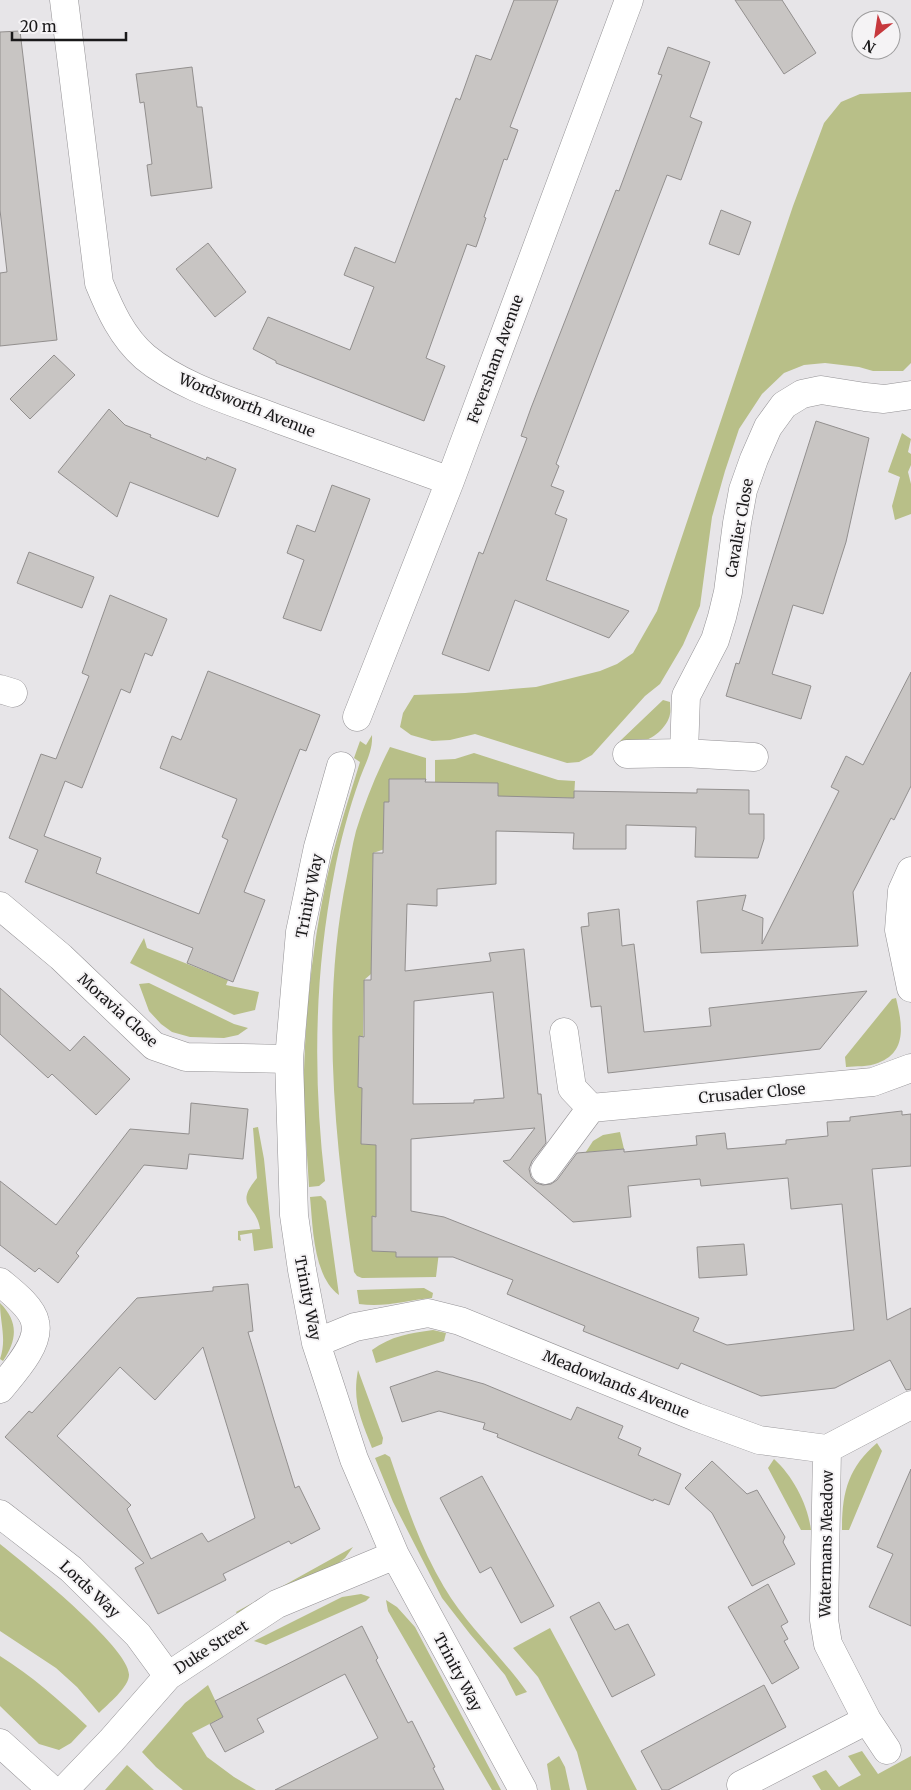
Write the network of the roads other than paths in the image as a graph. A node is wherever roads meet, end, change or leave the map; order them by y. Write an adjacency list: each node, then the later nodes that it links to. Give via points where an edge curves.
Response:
1 (64, 0): 4 (street, Wordsworth Avenue, via 99,283 112,316 127,338 163,370 215,396)
2 (629, 0): 4 (street, Feversham Avenue)
3 (911, 395): 6 (street, Cavalier Close, via 884,399 821,390 802,394 784,405 768,428 743,490 722,618 715,640 686,696)
4 (450, 481): 5 (street, Feversham Avenue)
5 (357, 717)
6 (684, 753): 7 (street); 8 (street)
7 (627, 754)
8 (754, 757)
9 (341, 766): 14 (street, Trinity Way, via 318,847 300,932)
10 (911, 871): 12 (street, via 902,891 899,930)
11 (0, 906): 14 (street, Moravia Close, via 61,958 154,1046 186,1056)
12 (911, 988)
13 (564, 1032): 16 (street, via 572,1088)
14 (289, 1059): 19 (street, Trinity Way, via 294,1215)
15 (911, 1068): 16 (street, Crusader Close, via 873,1082)
16 (591, 1108): 17 (street)
17 (545, 1170)
18 (0, 1282): 20 (street, via 24,1303 36,1323 34,1342)
19 (316, 1343): 22 (street, Meadowlands Avenue, via 355,1327 428,1313 460,1321 760,1440); 24 (street, Trinity Way, via 354,1460)
20 (0, 1389)
21 (911, 1405): 22 (street)
22 (827, 1449): 26 (street, Watermans Meadow, via 824,1620 828,1644)
23 (0, 1514): 25 (street, Lords Way, via 71,1569 138,1635)
24 (395, 1555): 25 (street, Duke Street, via 278,1604); 32 (street, Trinity Way)
25 (168, 1676): 31 (street, Duke Street)
26 (867, 1720): 28 (street, Watermans Meadow); 29 (street)
27 (0, 1743): 30 (street)
28 (887, 1750)
29 (741, 1785)
30 (52, 1790)
31 (64, 1790)
32 (523, 1790)

